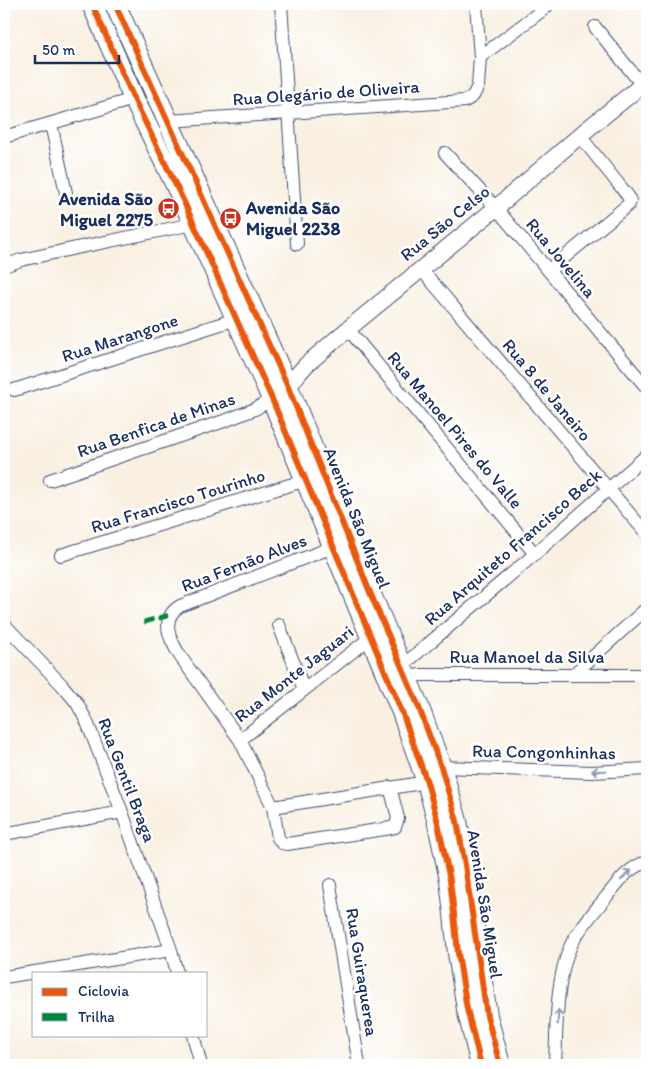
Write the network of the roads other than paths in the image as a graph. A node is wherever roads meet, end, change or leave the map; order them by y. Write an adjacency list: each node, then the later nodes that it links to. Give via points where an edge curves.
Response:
1 (92, 4): 9 (main road, Avenida São Miguel)
2 (115, 4): 11 (main road, Avenida São Miguel)
3 (281, 4): 10 (street)
4 (476, 4): 7 (street)
5 (549, 4): 7 (street)
6 (595, 27): 8 (street)
7 (480, 57): 10 (street, Rua Olegário de Oliveira, via 478,86 466,101)
8 (646, 86): 13 (street, Rua São Celso)
9 (134, 99): 12 (street); 18 (main road, Avenida São Miguel)
10 (288, 113): 11 (street, Rua Olegário de Oliveira); 19 (street)
11 (168, 121): 25 (main road, Avenida São Miguel)
12 (51, 124): 14 (street); 16 (street)
13 (580, 136): 17 (street, Rua São Celso); 22 (street, via 630,201)
14 (4, 138)
15 (445, 153): 17 (street, Rua Jovelina)
16 (66, 193)
17 (496, 208): 21 (street, Rua São Celso); 22 (street, Rua Jovelina)
18 (193, 224): 20 (street); 23 (main road, Avenida São Miguel)
19 (297, 244)
20 (4, 266)
21 (421, 269): 24 (street, Rua São Celso); 32 (street, Rua 8 de Janeiro)
22 (549, 270): 26 (street, Rua Jovelina)
23 (236, 319): 27 (street, Rua Marangone); 28 (main road, Avenida São Miguel)
24 (348, 329): 25 (street, Rua São Celso, via 307,364); 35 (street, Rua Manoel Pires do Valle)
25 (288, 386): 28 (street, Rua São Celso); 41 (main road, Avenida São Miguel)
26 (647, 388)
27 (14, 390)
28 (272, 399): 30 (street, Rua Benfica de Minas, via 228,420); 31 (main road, Avenida São Miguel)
29 (647, 455): 32 (street, Rua Arquiteto Francisco Beck)
30 (50, 480)
31 (306, 480): 34 (main road, Avenida São Miguel); 36 (street, Rua Francisco Tourinho)
32 (608, 488): 33 (street, Rua 8 de Janeiro); 35 (street, Rua Arquiteto Francisco Beck)
33 (647, 534)
34 (334, 547): 40 (main road, Avenida São Miguel); 45 (street, Rua Fernão Alves, via 195,599 173,610 170,615 168,633 172,643)
35 (535, 554): 41 (street, Rua Arquiteto Francisco Beck)
36 (61, 555)
37 (647, 608): 42 (street)
38 (4, 624): 51 (street, Rua Gentil Braga, via 77,703)
39 (279, 625): 44 (street)
40 (371, 637): 44 (street, Rua Monte Jaguari); 48 (main road, Avenida São Miguel)
41 (404, 672): 42 (street, Rua Manoel da Silva, via 421,675); 46 (main road, Avenida São Miguel)
42 (574, 674): 43 (street, Rua Manoel da Silva)
43 (647, 675)
44 (304, 690): 45 (street, Rua Monte Jaguari)
45 (240, 740): 50 (street)
46 (441, 767): 47 (street, Rua Congonhinhas, one-way to 46, via 592,772); 63 (main road, Avenida São Miguel, via 457,821 487,1016)
47 (647, 769)
48 (427, 782): 49 (street); 63 (main road, Avenida São Miguel, via 450,880 467,1009)
49 (390, 787): 50 (street); 50 (street, via 398,818 395,827 391,828 285,844 278,838)
50 (273, 807)
51 (122, 812): 52 (street); 55 (street, Rua Gentil Braga)
52 (4, 834)
53 (647, 862): 64 (street, one-way to 53, via 560,990 572,944 586,922 630,870)
54 (330, 885): 62 (street, Rua Guiraquerea)
55 (171, 950): 57 (street); 58 (street, Rua Gentil Braga)
56 (32, 972): 59 (street)
57 (35, 972)
58 (177, 972)
59 (4, 977)
60 (193, 1036): 61 (street)
61 (200, 1065)
62 (359, 1065)
63 (484, 1065)
64 (555, 1065)

